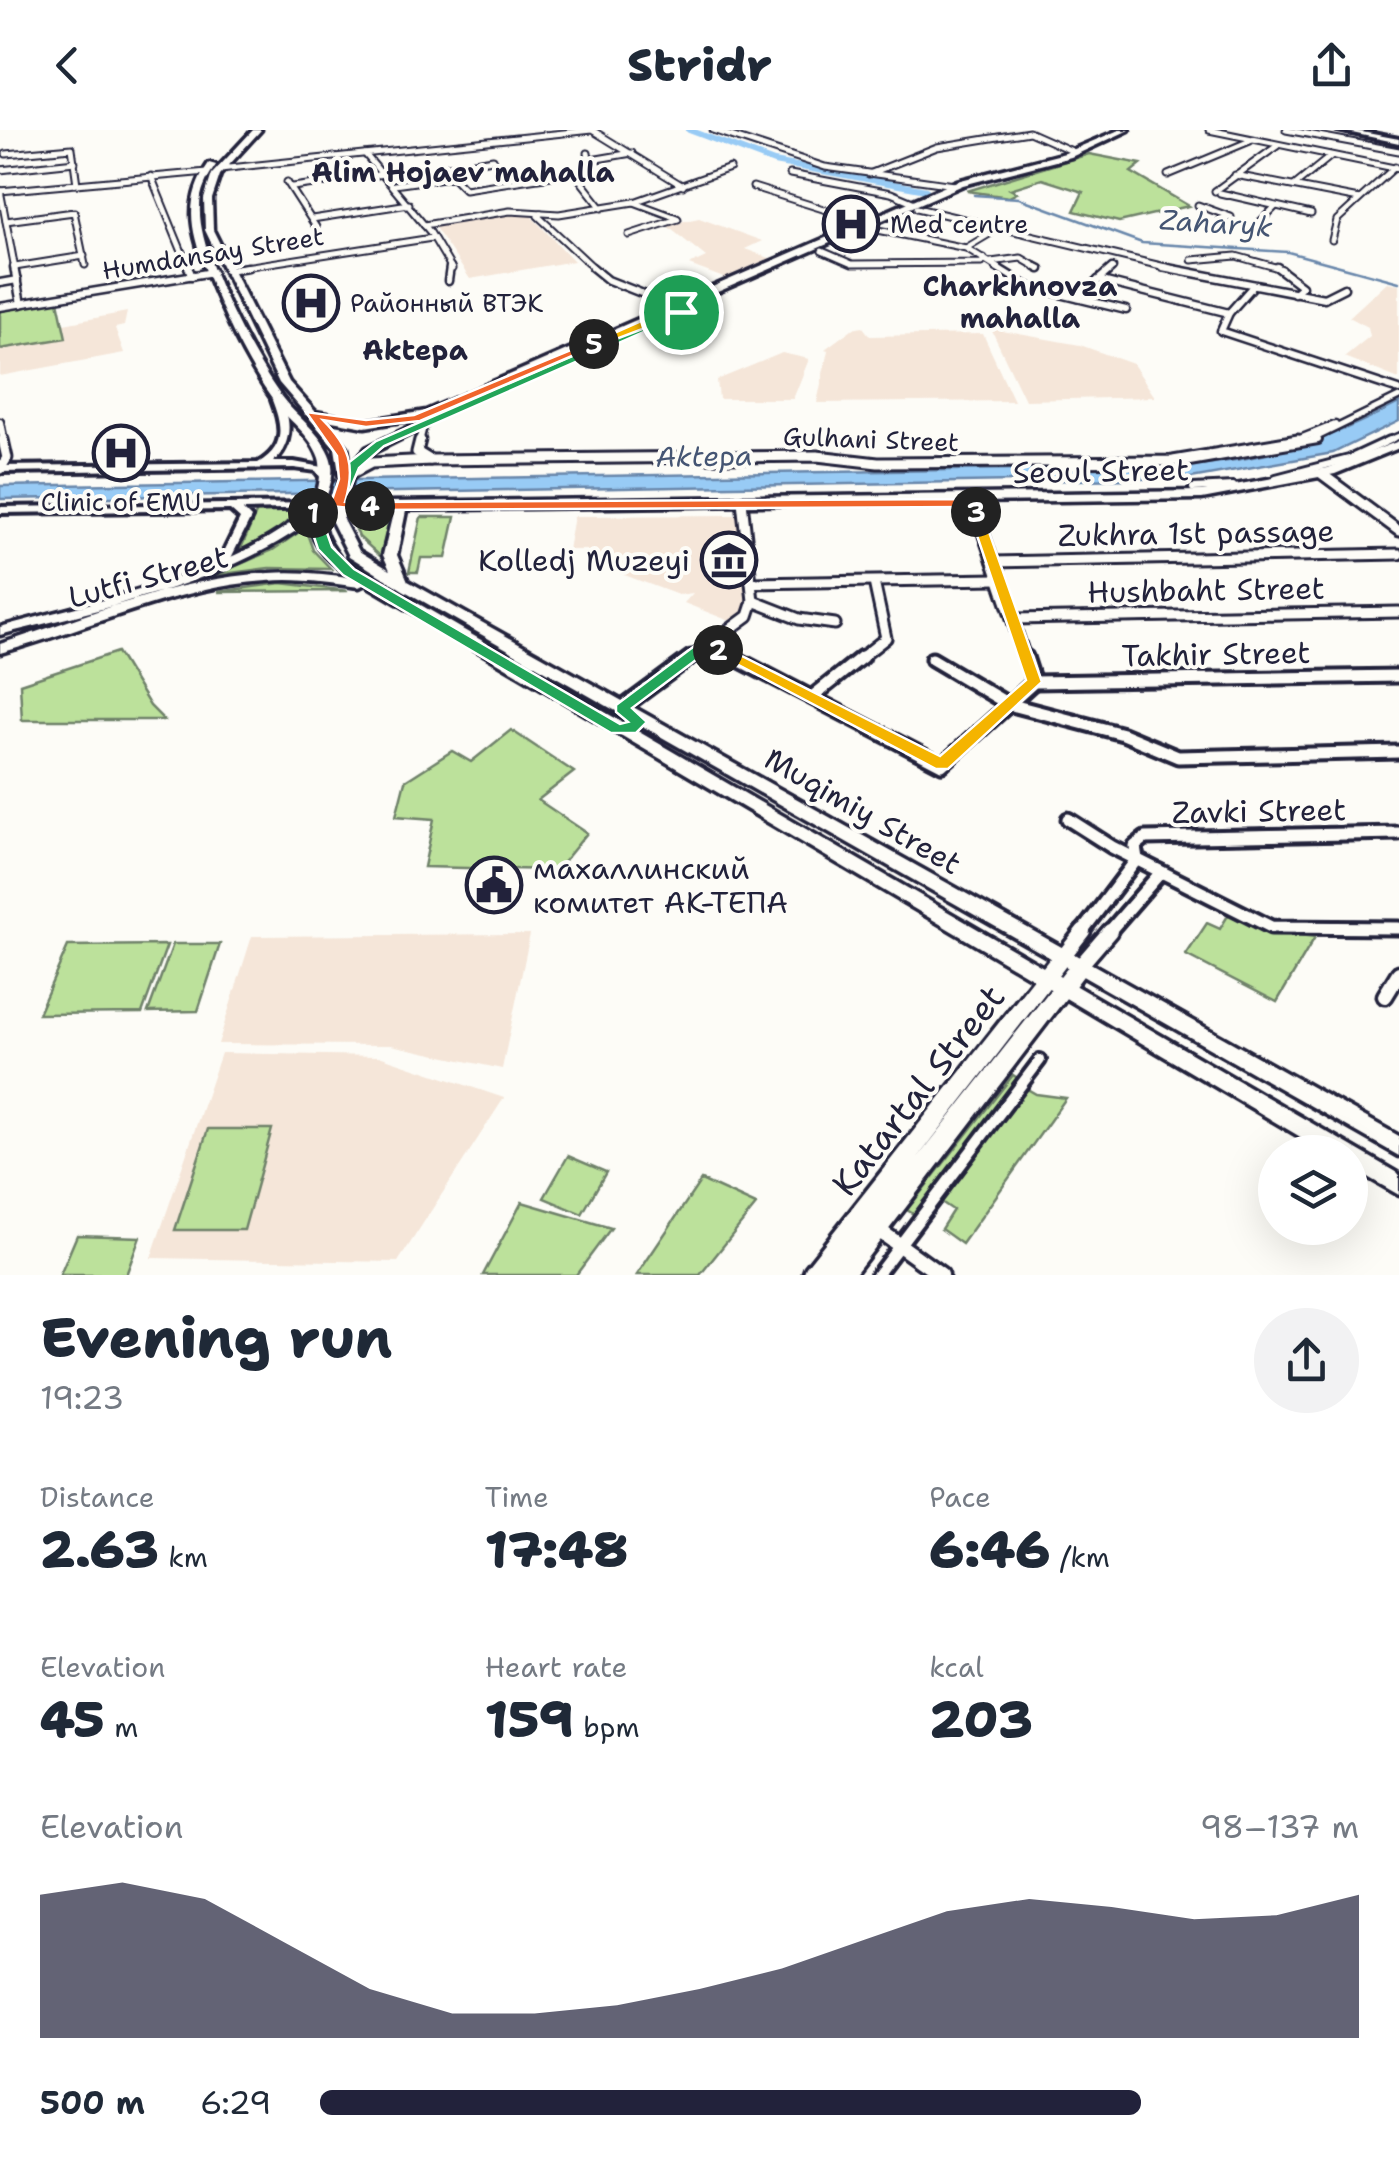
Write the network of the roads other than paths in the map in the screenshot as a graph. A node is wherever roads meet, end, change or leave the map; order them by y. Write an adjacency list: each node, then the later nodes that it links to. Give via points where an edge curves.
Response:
1 (592, 130): 14 (street); 16 (street)
2 (710, 130): 32 (street, via 791,160)
3 (1125, 130): 40 (main road, via 1068,155)
4 (1137, 130): 40 (main road, via 1075,157)
5 (1209, 130): 10 (street)
6 (1286, 130): 13 (street)
7 (1341, 130): 9 (street)
8 (250, 132): 22 (main road); 24 (main road)
9 (1399, 140)
10 (1250, 141): 11 (street); 29 (street)
11 (1277, 146): 17 (street); 30 (street)
12 (1072, 150): 32 (street, via 1029,132 941,146)
13 (1399, 151)
14 (632, 153): 25 (street, via 590,157); 37 (street)
15 (6, 154): 19 (street, via 72,148)
16 (365, 154): 22 (street); 26 (street)
17 (1332, 156): 20 (street); 38 (street)
18 (493, 159): 33 (street, via 443,166)
19 (75, 162): 23 (street); 35 (street)
20 (1397, 167): 45 (street)
21 (730, 168): 37 (street)
22 (220, 169): 43 (main road)
23 (0, 170)
24 (207, 172): 31 (street); 44 (main road)
25 (591, 172)
26 (384, 174): 36 (street); 53 (street, via 290,184)
27 (570, 174): 33 (street, via 468,189)
28 (790, 174): 48 (street, via 891,194)
29 (1168, 175)
30 (1234, 175): 38 (street); 42 (street, via 1214,190)
31 (151, 176): 35 (street); 81 (street)
32 (866, 176): 40 (street)
33 (451, 177): 36 (street)
34 (580, 180): 50 (street)
35 (77, 184): 41 (street)
36 (394, 186): 47 (street)
37 (684, 186): 46 (street)
38 (1294, 186): 45 (street)
39 (753, 187): 58 (street)
40 (946, 189): 48 (main road)
41 (0, 191): 55 (street)
42 (1220, 193): 49 (street); 54 (street, via 1198,205 1230,218)
43 (208, 197): 44 (main road); 61 (main road)
44 (196, 198): 62 (main road)
45 (1359, 200): 67 (street, via 1334,223)
46 (634, 202): 50 (street); 63 (street, via 678,219)
47 (409, 204): 53 (street); 56 (street)
48 (916, 206): 58 (main road); 60 (street)
49 (1275, 206): 52 (street); 57 (street)
50 (602, 208): 51 (street)
51 (541, 214): 56 (street, via 510,211); 92 (street, via 546,226 608,280)
52 (1311, 214)
53 (312, 219): 59 (street)
54 (1220, 220)
55 (6, 221): 64 (street); 71 (street, via 74,212)
56 (424, 224): 66 (street)
57 (1258, 224)
58 (872, 226): 68 (street); 69 (main road); 92 (main road)
59 (316, 227)
60 (996, 230): 68 (street); 86 (street)
61 (210, 232): 62 (main road); 79 (main road)
62 (198, 234): 80 (main road)
63 (629, 235)
64 (9, 236): 65 (street); 70 (street)
65 (0, 238)
66 (432, 238): 79 (street, Humdansay Street); 84 (street, via 452,270)
67 (1332, 240)
68 (966, 248): 73 (street)
69 (822, 251): 73 (street, via 852,264); 92 (main road)
70 (13, 256): 72 (street); 76 (street)
71 (84, 256): 75 (street); 76 (street)
72 (0, 258)
73 (987, 260): 78 (street, via 1021,258); 89 (street, via 1027,286)
74 (1192, 260): 88 (street, via 1237,257 1287,269 1302,286)
75 (85, 265)
76 (15, 267): 82 (street)
77 (1112, 268): 83 (street)
78 (1040, 269)
79 (227, 270): 80 (main road, Humdansay Street); 95 (main road)
80 (213, 272): 81 (street, Humdansay Street); 96 (main road)
81 (192, 276): 90 (street, Humdansay Street)
82 (17, 280): 85 (street); 90 (street)
83 (1098, 280): 89 (street); 94 (street)
84 (448, 281)
85 (0, 283)
86 (1253, 286): 88 (street); 94 (street)
87 (1344, 288): 88 (street, via 1328,298)
88 (1294, 292)
89 (1078, 298): 93 (street)
90 (22, 304): 91 (street, Humdansay Street)
91 (0, 307)
92 (681, 309): 101 (main road, via 429,414 374,424); 103 (main road)
93 (1126, 310)
94 (1229, 313): 99 (street, via 1219,328 1227,334)
95 (249, 315): 96 (main road); 97 (main road)
96 (235, 318): 98 (main road)
97 (260, 336): 98 (main road); 101 (main road, via 288,390)
98 (244, 339): 100 (main road)
99 (1399, 394): 108 (street, Gulhani Street, via 1303,444 1161,465)
100 (277, 400): 107 (street, via 286,430); 111 (main road, via 324,453)
101 (310, 414): 112 (main road, via 340,447)
102 (0, 422): 109 (street, via 7,458)
103 (424, 423): 108 (street, via 418,453); 112 (main road, via 365,453)
104 (1335, 425): 108 (street, Gulhani Street, via 1276,447 1174,461 878,463 816,456)
105 (1399, 436): 113 (street, via 1332,464)
106 (1399, 448): 110 (main road, Seoul Street)
107 (278, 461): 109 (street); 111 (street, via 315,467)
108 (430, 462): 112 (street, Gulhani Street, via 366,464)
109 (0, 468)
110 (1325, 476): 115 (main road, Seoul Street, via 1206,498); 116 (main road, Seoul Street, via 1202,495); 122 (street)
111 (327, 479): 117 (main road)
112 (346, 479): 114 (main road)
113 (1193, 488)
114 (338, 501): 117 (main road, Seoul Street); 118 (main road, Seoul Street); 130 (main road, Muqimiy Street, via 339,530 354,552)
115 (973, 503): 116 (main road, Seoul Street); 124 (street)
116 (742, 504): 118 (main road, Seoul Street); 121 (main road, via 418,512); 128 (street)
117 (316, 505): 119 (street); 125 (main road, Lutfi Street, via 273,542); 129 (main road, Muqimiy Street, via 330,555)
118 (387, 506): 121 (main road, via 399,510)
119 (231, 508): 120 (street); 125 (street, via 246,518)
120 (0, 510)
121 (401, 519): 130 (main road, via 390,560)
122 (1399, 531)
123 (1399, 554): 124 (street, Zukhra 1st passage)
124 (993, 562): 126 (street)
125 (223, 564): 135 (main road, Lutfi Street)
126 (998, 580): 127 (street); 133 (street)
127 (874, 582): 128 (street); 141 (street, via 886,638)
128 (750, 583): 131 (street)
129 (372, 586): 137 (main road, Lutfi Street, via 310,576 234,580); 144 (main road, Muqimiy Street)
130 (408, 587): 143 (main road, Muqimiy Street)
131 (753, 602): 134 (street); 136 (street, via 748,616)
132 (1399, 612): 133 (street, Hushbaht Street)
133 (1014, 619): 140 (street)
134 (835, 624)
135 (0, 631)
136 (706, 644): 141 (street); 143 (street)
137 (0, 648)
138 (932, 659): 142 (street)
139 (1399, 676): 140 (street, Takhir Street)
140 (1034, 682): 142 (street)
141 (812, 698): 142 (street, via 942,764)
142 (1008, 704): 145 (street, via 1123,734 1178,757)
143 (629, 712): 144 (main road, via 634,728); 148 (main road, Muqimiy Street)
144 (617, 729): 149 (main road, Muqimiy Street)
145 (1399, 752)
146 (1068, 819): 150 (street)
147 (1399, 833): 150 (street, Zavki Street, via 1146,838 1135,846)
148 (852, 839): 149 (main road); 153 (main road, Muqimiy Street)
149 (834, 856): 155 (main road, Muqimiy Street)
150 (1136, 859): 151 (street); 153 (street, Katartal Street)
151 (1161, 872): 152 (street, via 1271,927); 153 (street)
152 (1399, 928)
153 (1070, 963): 155 (main road, Katartal Street); 158 (main road, Muqimiy Street)
154 (1399, 974): 156 (street)
155 (1052, 984): 159 (main road, Muqimiy Street); 163 (main road, Katartal Street)
156 (1385, 996)
157 (1040, 1060): 164 (street)
158 (1328, 1107): 159 (main road, via 1313,1116); 160 (main road, Muqimiy Street)
159 (1314, 1135)
160 (1399, 1147)
161 (1368, 1167): 162 (main road)
162 (1399, 1185)
163 (868, 1222): 164 (street); 166 (main road, Katartal Street); 167 (main road, Katartal Street)
164 (901, 1246): 165 (street); 168 (street)
165 (941, 1274)
166 (814, 1275)
167 (840, 1275)
168 (877, 1275)

